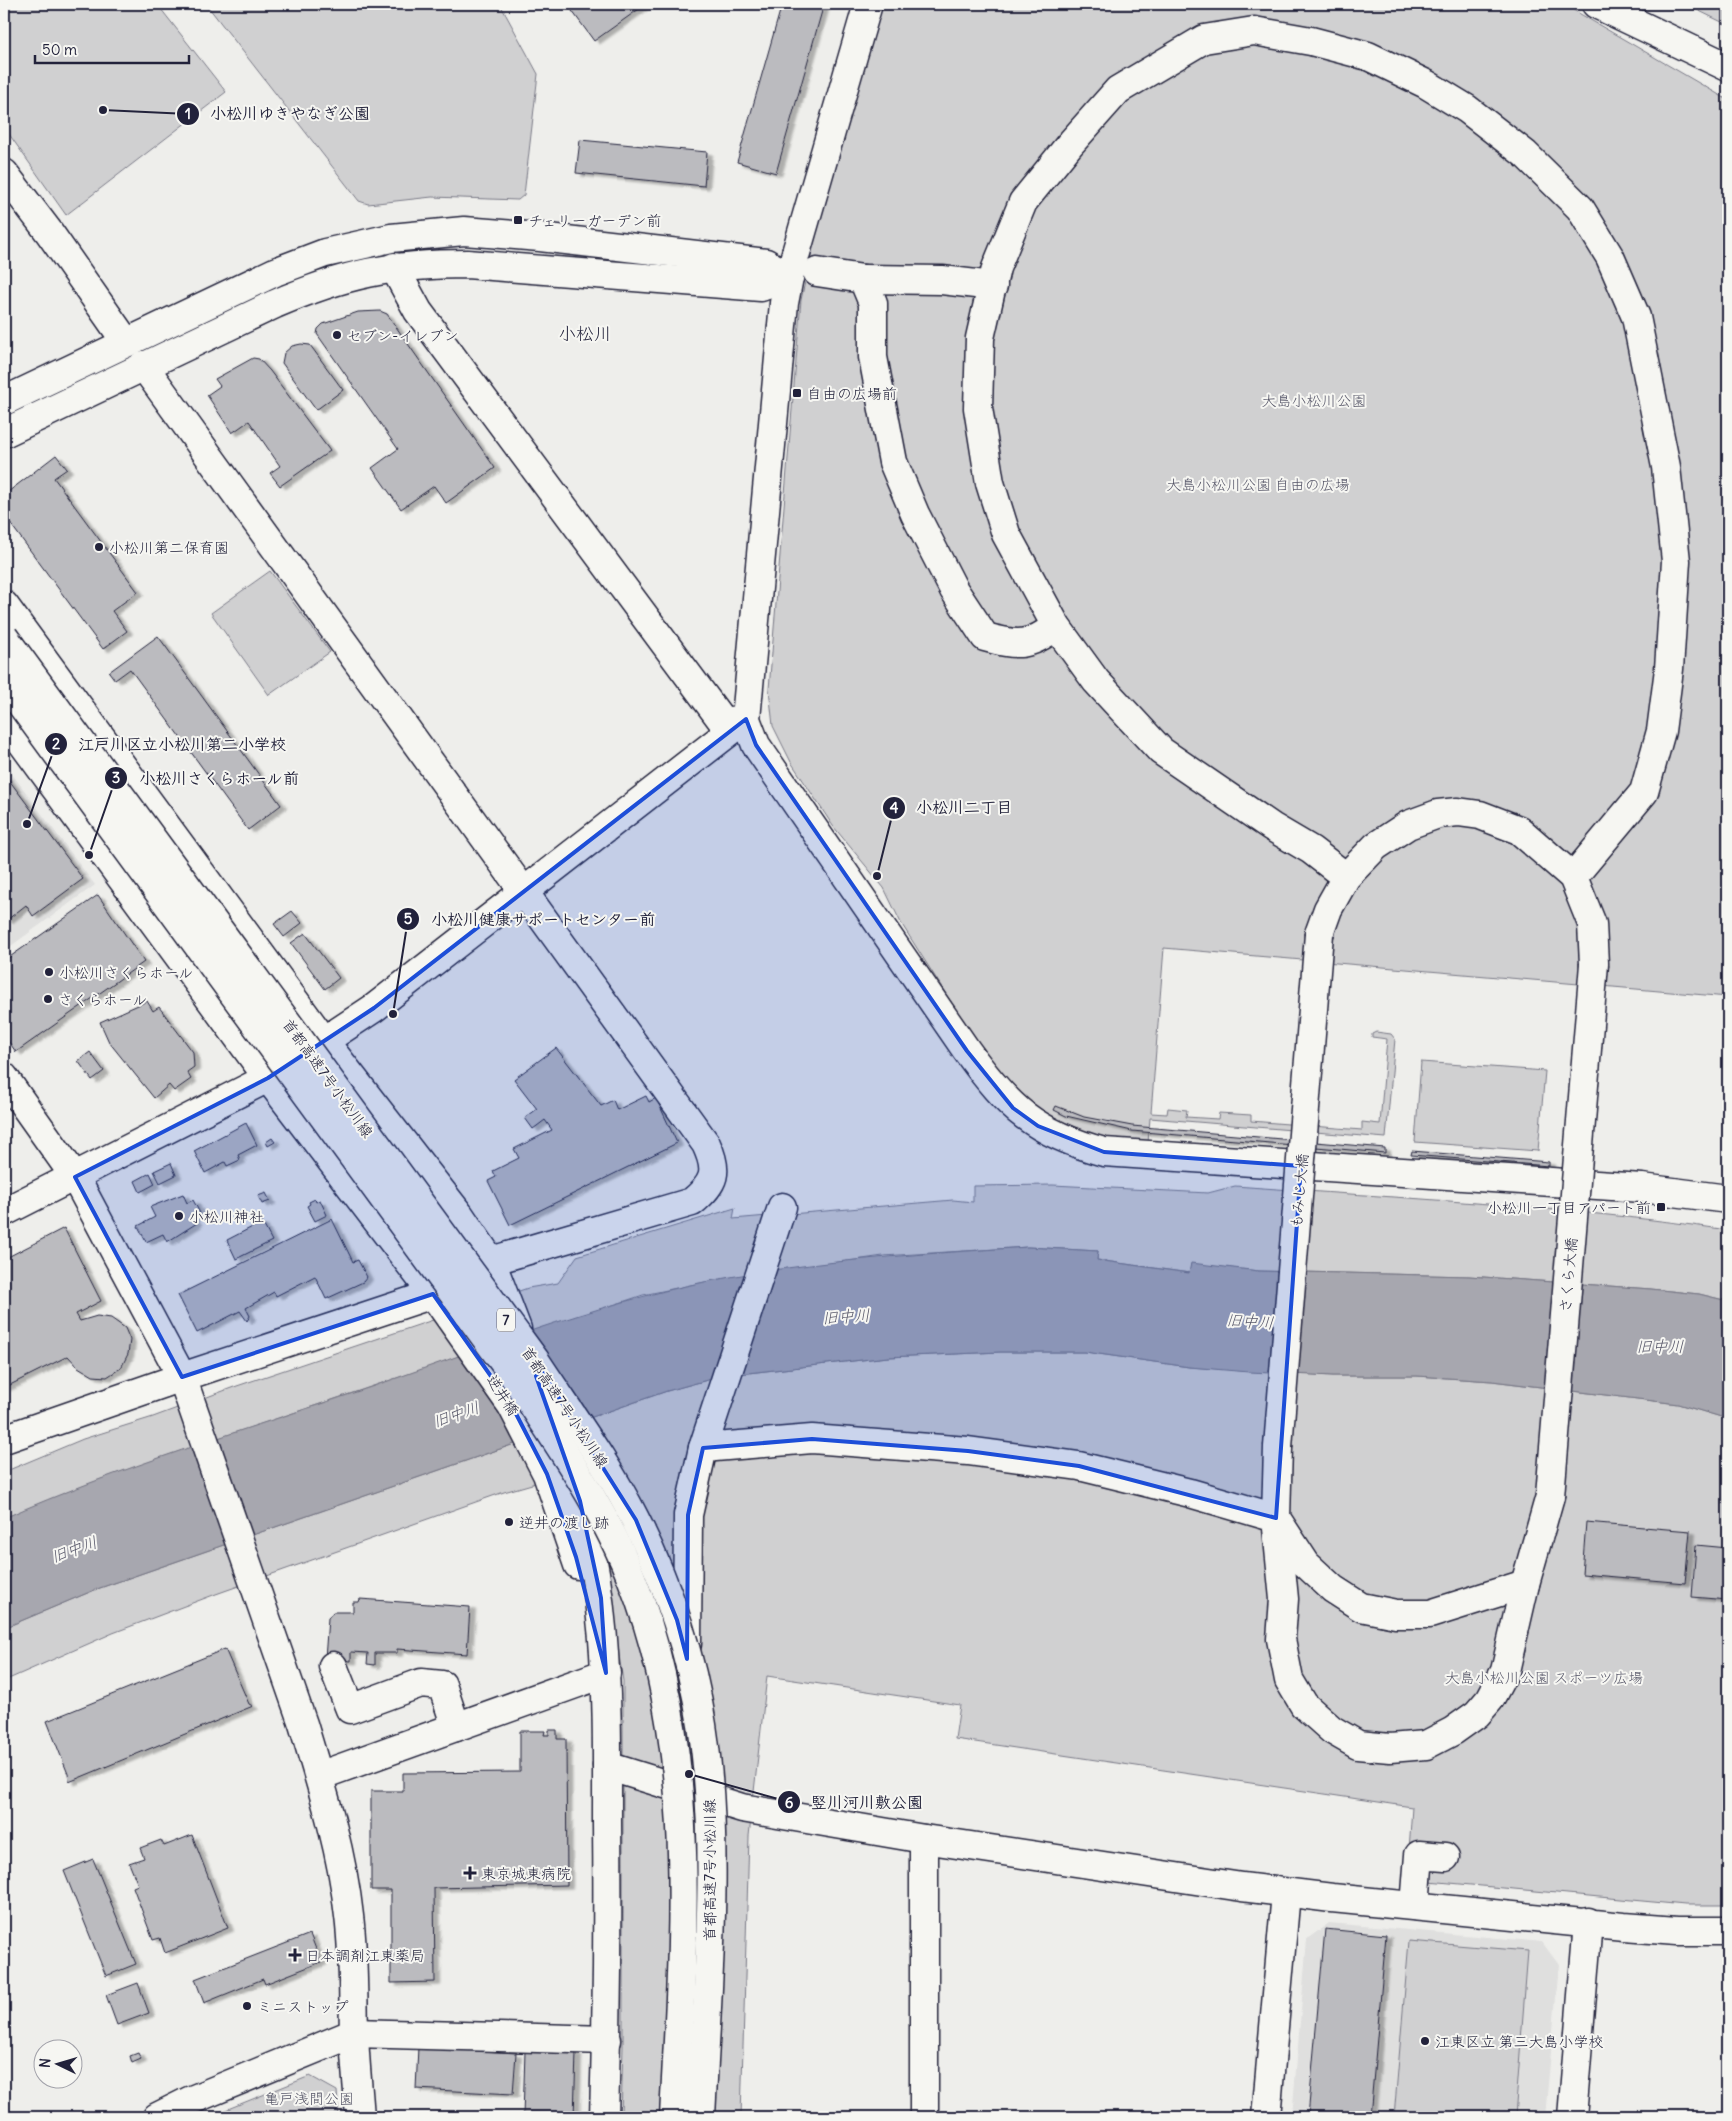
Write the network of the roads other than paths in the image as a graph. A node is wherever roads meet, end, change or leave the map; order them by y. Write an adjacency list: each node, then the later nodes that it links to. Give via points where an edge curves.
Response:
1 (868, 4): 7 (main road)
2 (1596, 4): 3 (main road)
3 (1728, 66)
4 (4, 173): 10 (main road)
5 (394, 267): 7 (main road, via 467,264 761,287); 11 (main road, via 367,271 308,290); 19 (main road, via 418,311 723,722)
6 (817, 272): 8 (main road)
7 (789, 277): 10 (main road, via 766,263 540,237 464,231 434,233 383,239 325,252); 19 (main road, via 780,335)
8 (863, 279): 9 (main road, via 942,280); 15 (main road, via 873,303 874,357 893,462 915,514 954,590 985,637 1012,644 1039,640)
9 (993, 286): 15 (main road, via 980,338 978,408 990,483 1006,534); 21 (main road, via 996,268 1024,202 1118,90 1204,38 1254,31 1342,48 1371,57 1426,84 1467,109 1525,154 1580,208 1610,257 1636,317 1666,467 1676,561 1669,669 1661,731 1644,792)
10 (126, 342): 12 (main road)
11 (143, 365): 13 (main road); 22 (main road)
12 (4, 401)
13 (4, 433)
14 (4, 605): 23 (main road)
15 (1056, 626): 20 (main road, via 1096,681 1161,751 1311,850)
16 (4, 637): 56 (main road, 首都高速7号小松川線 / 7, bridge, via 535,1360 612,1476 636,1520 677,1620 702,1724 710,1856)
17 (4, 681): 55 (main road, 首都高速7号小松川線 / 7, bridge, via 516,1379 613,1536 650,1628 672,1729 679,1790 682,1954)
18 (4, 718): 25 (main road, 逆井橋)
19 (746, 719): 22 (main road); 27 (main road, via 756,745 967,1052 1013,1108 1038,1126 1076,1144 1104,1152 1642,1188)
20 (1346, 877): 21 (main road, もみじ大橋, via 1376,846 1408,825 1438,814 1458,812 1480,815 1519,830); 36 (main road, もみじ大橋, bridge, via 1328,909 1319,934 1278,1447)
21 (1573, 877): 37 (main road, さくら大橋, bridge, via 1592,924 1594,964 1550,1496)
22 (525, 891): 23 (main road, via 374,1008); 30 (main road, via 706,1144 714,1160 713,1174 709,1187 692,1202)
23 (324, 1042): 25 (main road); 30 (main road, via 459,1214)
24 (4, 1077): 26 (main road)
25 (268, 1078): 26 (main road); 31 (main road, 逆井橋)
26 (75, 1177): 29 (main road); 32 (main road)
27 (1726, 1199)
28 (782, 1208): 34 (main road)
29 (4, 1212)
30 (491, 1261): 35 (main road, bridge, via 541,1390)
31 (433, 1294): 32 (main road); 35 (main road, 逆井橋, via 512,1406 547,1474)
32 (182, 1377): 33 (main road); 43 (main road)
33 (4, 1439)
34 (703, 1448): 36 (main road, via 812,1439 968,1451 1079,1466 1190,1492); 41 (main road, via 688,1515)
35 (569, 1503): 39 (main road, via 601,1598)
36 (1276, 1518): 37 (main road, via 1306,1564 1333,1589 1361,1606 1396,1614 1430,1614); 37 (main road, もみじ大橋, via 1284,1600 1281,1639 1289,1680 1304,1705 1332,1730 1358,1745 1390,1748 1426,1745 1478,1714 1505,1671)
37 (1525, 1584)
38 (333, 1666): 40 (main road, via 350,1709 422,1683 442,1685)
39 (606, 1673): 40 (main road); 42 (main road)
40 (456, 1727): 43 (main road)
41 (689, 1761)
42 (607, 1766): 44 (main road, via 742,1808); 51 (main road)
43 (319, 1776): 50 (main road, via 349,1915 354,1965)
44 (924, 1839): 46 (main road); 57 (main road)
45 (1445, 1857): 47 (main road, via 1419,1855)
46 (1286, 1893): 47 (main road); 58 (main road)
47 (1414, 1906): 48 (main road)
48 (1588, 1922): 49 (main road, via 1678,1931); 59 (main road)
49 (1728, 1931)
50 (354, 2033): 51 (main road); 52 (main road); 53 (main road)
51 (606, 2040): 54 (main road)
52 (157, 2117)
53 (360, 2117)
54 (604, 2117)
55 (674, 2117)
56 (701, 2117)
57 (924, 2117)
58 (1266, 2117)
59 (1572, 2117)

